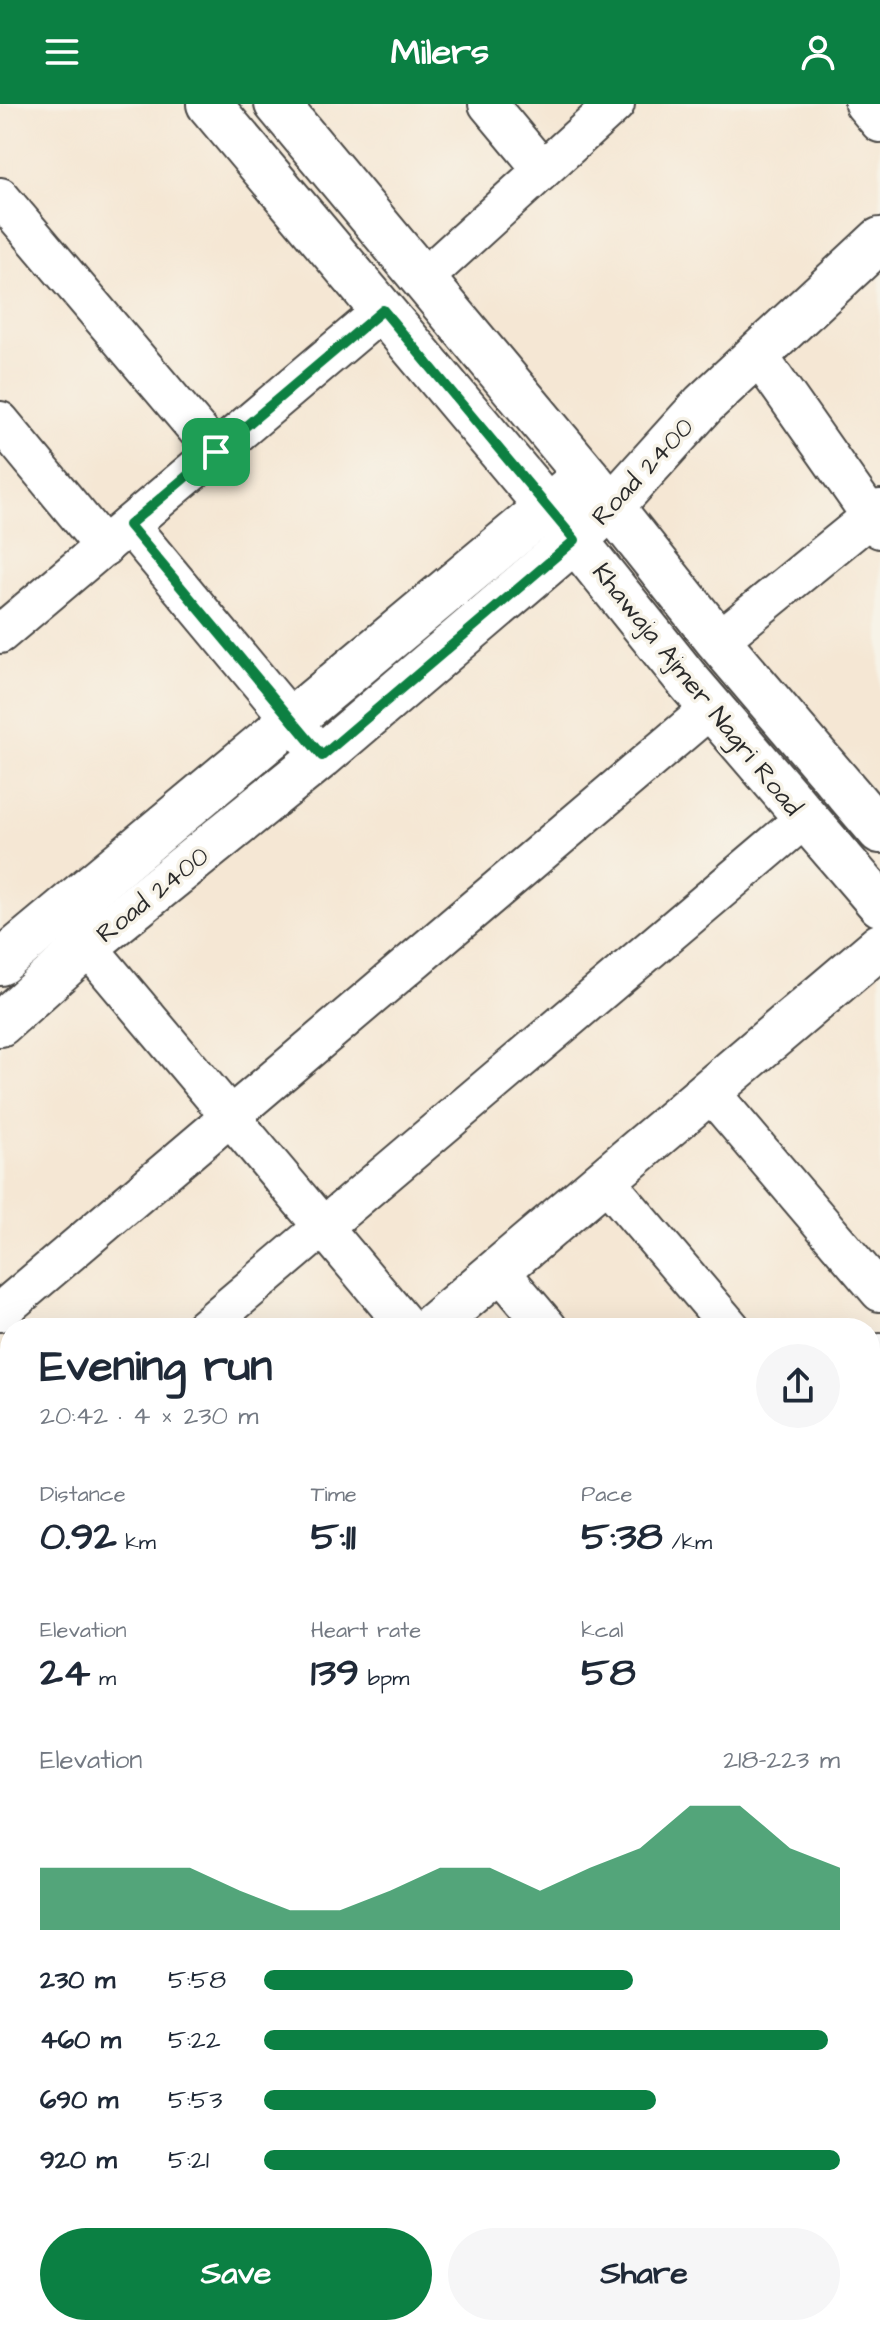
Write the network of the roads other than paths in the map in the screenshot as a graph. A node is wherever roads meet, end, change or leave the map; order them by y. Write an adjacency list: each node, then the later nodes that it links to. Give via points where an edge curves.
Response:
1 (209, 104): 11 (main road, Khawaja Ajmer Nagri Road)
2 (277, 104): 10 (main road, Khawaja Ajmer Nagri Road)
3 (488, 104): 7 (street)
4 (615, 104): 7 (street)
5 (864, 104): 6 (street)
6 (880, 123)
7 (542, 169): 10 (street)
8 (0, 197): 14 (street)
9 (880, 240): 12 (main road, Road 2400)
10 (424, 278): 15 (main road, Khawaja Ajmer Nagri Road)
11 (383, 310): 14 (street); 17 (main road, Khawaja Ajmer Nagri Road)
12 (757, 354): 15 (main road, Road 2400); 16 (street)
13 (0, 421): 18 (street)
14 (216, 452): 18 (street)
15 (599, 491): 17 (main road, Road 2400); 20 (main road, Khawaja Ajmer Nagri Road)
16 (877, 518): 20 (street)
17 (562, 524): 21 (main road, Khawaja Ajmer Nagri Road); 22 (main road, Road 2400); 23 (main road, Road 2400)
18 (116, 536): 19 (street); 22 (street)
19 (1, 632)
20 (718, 641): 25 (main road, Khawaja Ajmer Nagri Road)
21 (711, 708): 24 (main road, Khawaja Ajmer Nagri Road); 32 (street)
22 (293, 721): 23 (street); 29 (main road, Road 2400)
23 (322, 756): 27 (main road, Road 2400)
24 (804, 819): 26 (main road, Khawaja Ajmer Nagri Road); 34 (street)
25 (880, 831)
26 (880, 904)
27 (87, 946): 30 (main road, Road 2400); 32 (street)
28 (880, 946): 31 (main road)
29 (0, 963)
30 (0, 1024)
31 (710, 1092): 33 (main road); 36 (street)
32 (230, 1117): 34 (street); 37 (street)
33 (605, 1180): 35 (main road); 42 (street)
34 (323, 1227): 38 (street); 39 (street)
35 (499, 1270): 40 (main road); 41 (street)
36 (880, 1292)
37 (0, 1312)
38 (216, 1318)
39 (400, 1318)
40 (442, 1318)
41 (540, 1318)
42 (722, 1318)

